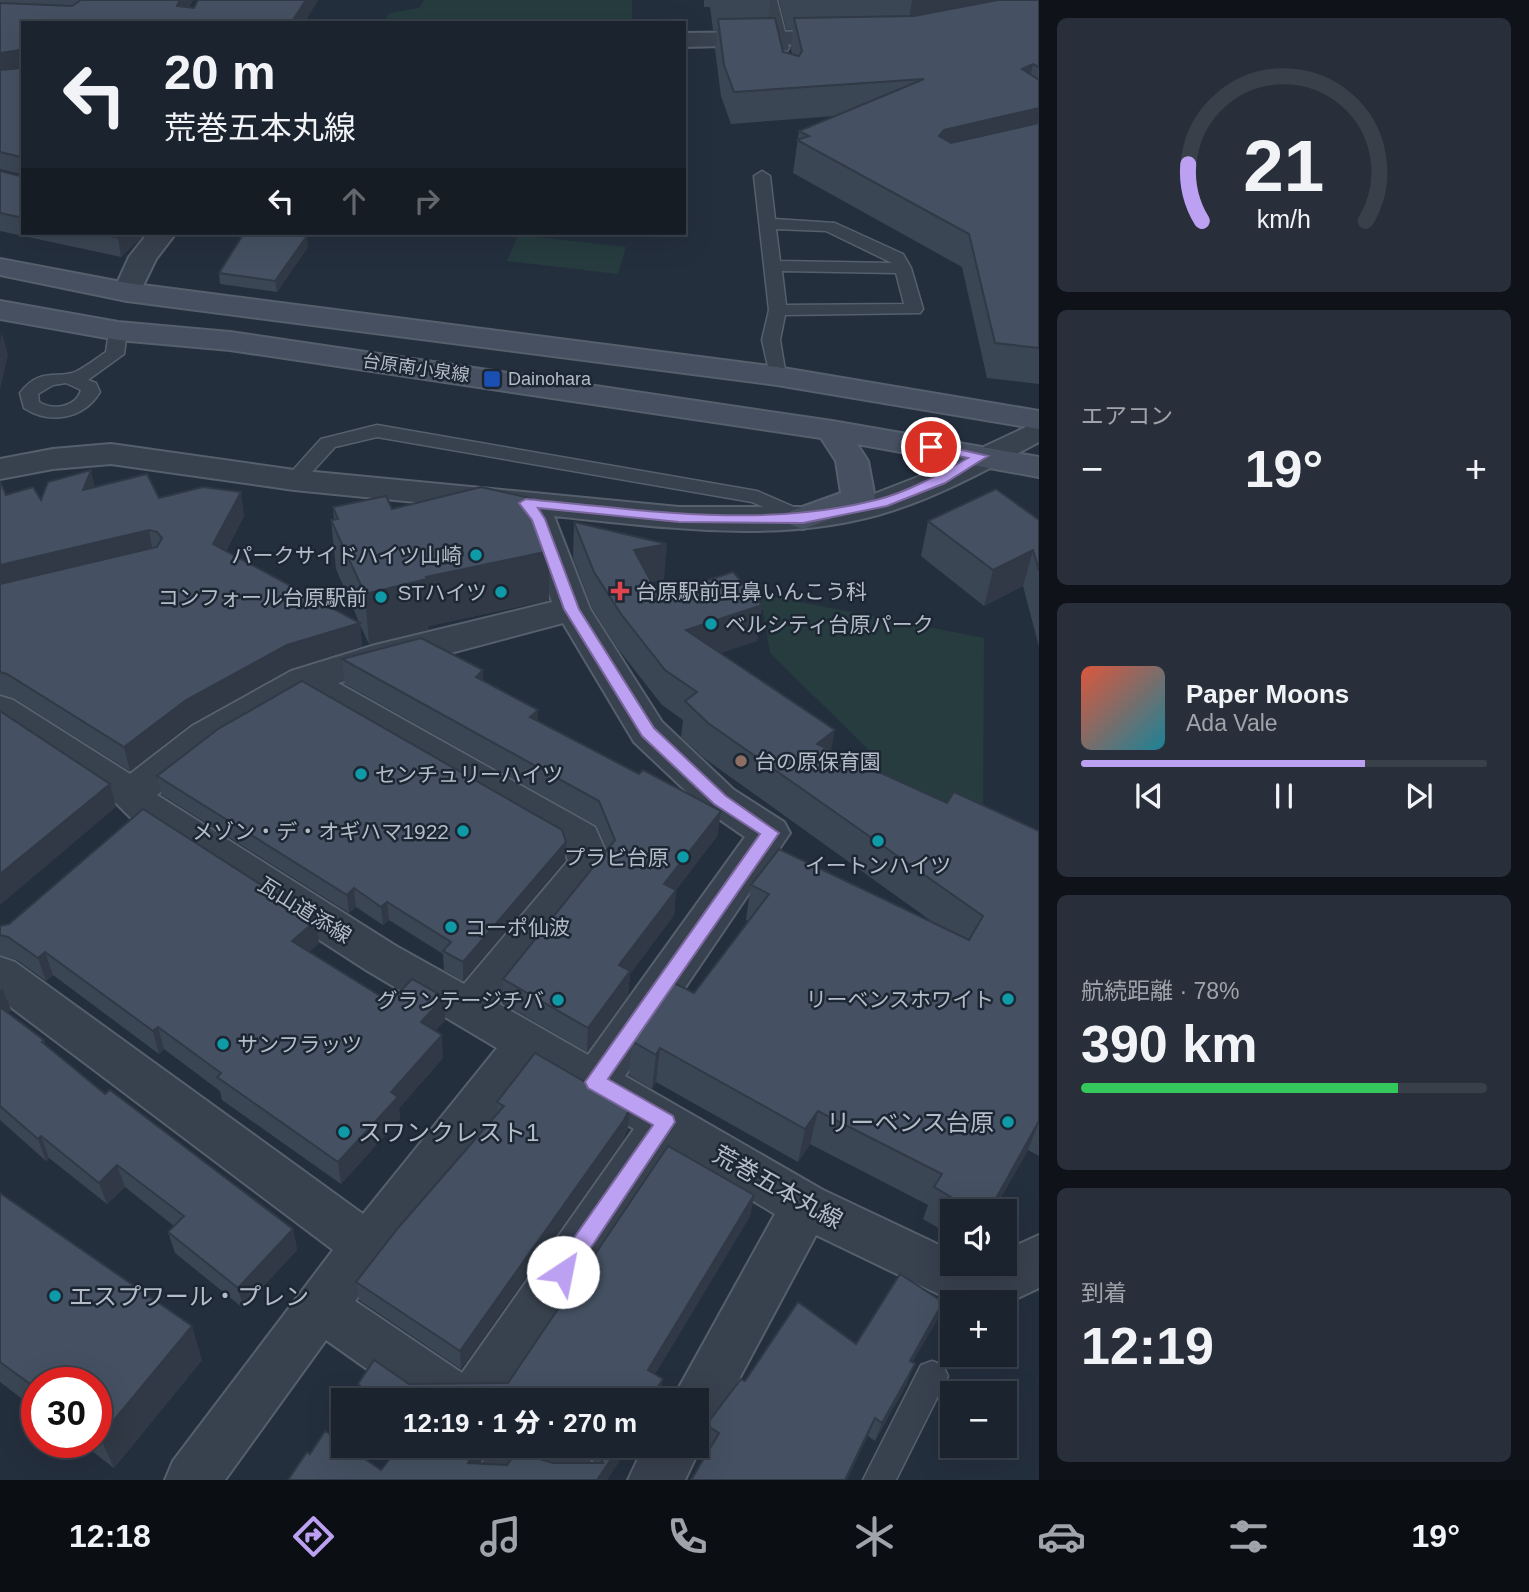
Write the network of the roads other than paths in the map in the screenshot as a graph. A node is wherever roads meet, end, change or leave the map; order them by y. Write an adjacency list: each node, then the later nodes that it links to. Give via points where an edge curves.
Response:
1 (770, 0): 4 (lane)
2 (870, 37): 4 (street)
3 (686, 40): 4 (street)
4 (782, 49)
5 (762, 176): 6 (lane)
6 (768, 224): 8 (lane); 10 (lane, via 829,226 897,257)
7 (160, 235): 14 (street, via 143,257)
8 (773, 266): 10 (lane); 16 (lane)
9 (0, 267): 12 (street)
10 (902, 268): 16 (lane, via 914,309)
11 (0, 280): 12 (street, via 52,289)
12 (95, 288): 14 (street)
13 (0, 291): 18 (street, via 165,321)
14 (128, 292): 19 (street)
15 (0, 310): 17 (street, 台原南小泉線)
16 (778, 310): 19 (lane, via 771,340)
17 (118, 331): 18 (street, 台原南小泉線); 20 (lane, via 115,354)
18 (230, 341): 22 (street, 台原南小泉線)
19 (777, 376): 21 (street)
20 (77, 379)
21 (1039, 421)
22 (832, 430): 24 (street, 台原南小泉線); 29 (street, via 852,461 858,498)
23 (1039, 430): 24 (street)
24 (981, 456): 25 (street, 台原南小泉線); 29 (street, via 940,480 882,503)
25 (1039, 467)
26 (0, 469): 27 (street, via 111,454)
27 (294, 480): 28 (street); 29 (lane, via 328,443 377,431 757,497)
28 (526, 503): 29 (street, via 679,518); 30 (street, via 538,519)
29 (803, 519)
30 (572, 609): 31 (street); 37 (street, via 648,732 720,800 770,833)
31 (304, 680): 33 (street, via 206,736); 35 (street, via 581,838 590,863)
32 (0, 709): 33 (street, 瓦山道添線)
33 (130, 813): 35 (street, 瓦山道添線)
34 (0, 975): 40 (street)
35 (469, 1009): 36 (street, 瓦山道添線)
36 (528, 1042): 37 (street, 荒巻五本丸線); 40 (street)
37 (595, 1082): 38 (street, 荒巻五本丸線)
38 (666, 1122): 39 (street, 荒巻五本丸線); 45 (street)
39 (806, 1206): 41 (street, 荒巻五本丸線, via 955,1278 1018,1274); 46 (street)
40 (367, 1246): 42 (street)
41 (1039, 1258)
42 (320, 1306): 44 (street); 50 (street)
43 (932, 1376): 54 (lane)
44 (439, 1388)
45 (483, 1388)
46 (705, 1388)
47 (503, 1458): 51 (lane)
48 (540, 1458): 52 (street)
49 (667, 1458): 53 (street)
50 (192, 1480)
51 (488, 1480)
52 (572, 1480)
53 (655, 1480)
54 (879, 1480)

